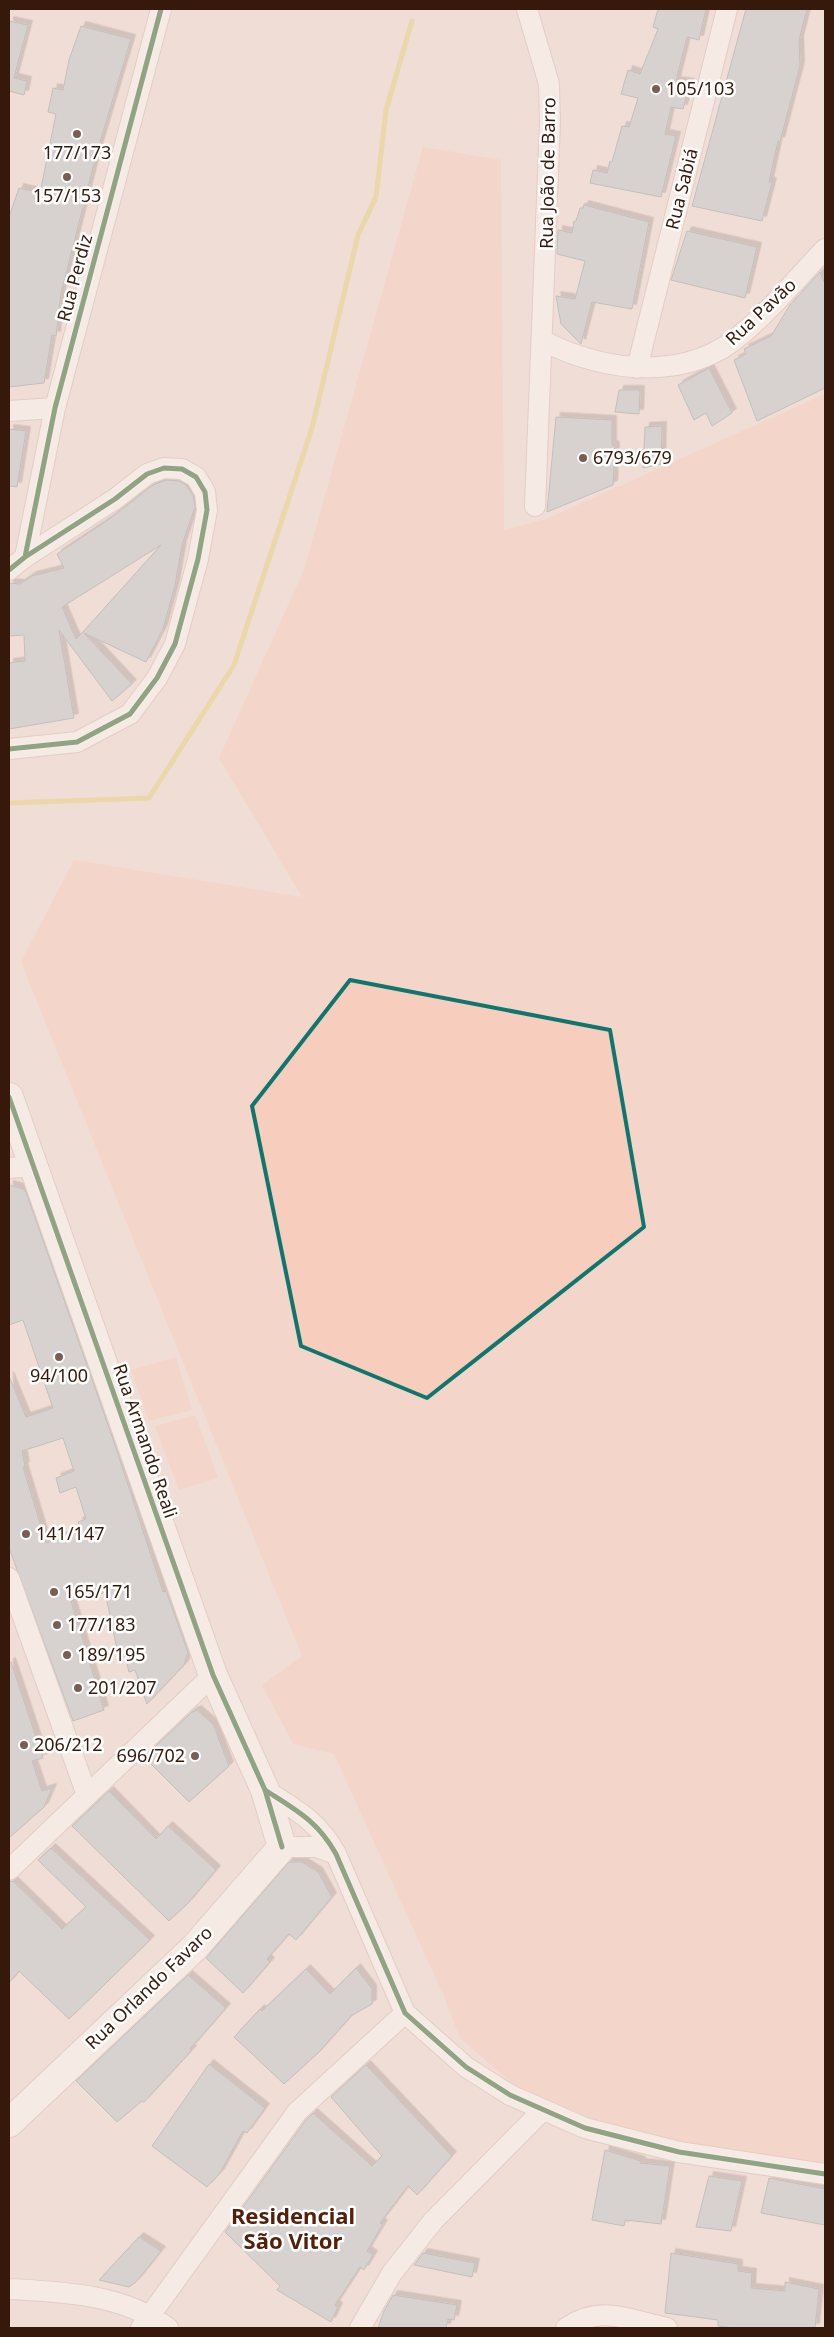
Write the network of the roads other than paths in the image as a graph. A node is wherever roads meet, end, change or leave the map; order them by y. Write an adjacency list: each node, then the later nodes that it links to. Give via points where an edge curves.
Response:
1 (161, 9): 7 (street, Rua Perdiz)
2 (527, 9): 5 (street, Rua João de Barro, via 549,84)
3 (727, 9): 6 (street, Rua Sabiá)
4 (825, 249): 6 (street, Rua Pavão, via 760,318 722,349 677,365)
5 (543, 341): 6 (street, Rua Pavão, via 586,359); 9 (street, Rua João de Barro)
6 (637, 368)
7 (55, 408): 8 (street); 10 (street, Rua Perdiz)
8 (9, 411)
9 (535, 506)
10 (25, 557): 11 (street); 12 (street, via 115,499 147,474 164,468 182,469 196,477 205,492 207,510 198,560 175,644 157,678 130,714 77,742)
11 (9, 570)
12 (9, 749)
13 (9, 1097): 14 (street, Rua Armando Reali)
14 (21, 1167): 16 (street, Rua Armando Reali)
15 (9, 1578): 18 (street)
16 (213, 1675): 17 (street, Rua Armando Reali); 18 (street)
17 (266, 1790): 19 (street, Rua Armando Reali); 20 (street, via 325,1834)
18 (87, 1795): 21 (street)
19 (282, 1847): 20 (street, via 317,1847); 24 (street, Rua Orlando Favaro, via 195,1947)
20 (336, 1854): 22 (street)
21 (9, 1870)
22 (405, 2013): 23 (street, via 466,2067 510,2095); 27 (street, via 298,2112)
23 (543, 2110): 25 (street, via 585,2128 679,2152); 29 (street, via 433,2221 392,2273)
24 (9, 2123)
25 (825, 2174)
26 (9, 2289): 27 (street, via 81,2294)
27 (146, 2321): 28 (street)
28 (168, 2328)
29 (360, 2328)
30 (566, 2328): 31 (street, via 581,2318 601,2314)
31 (667, 2328)

